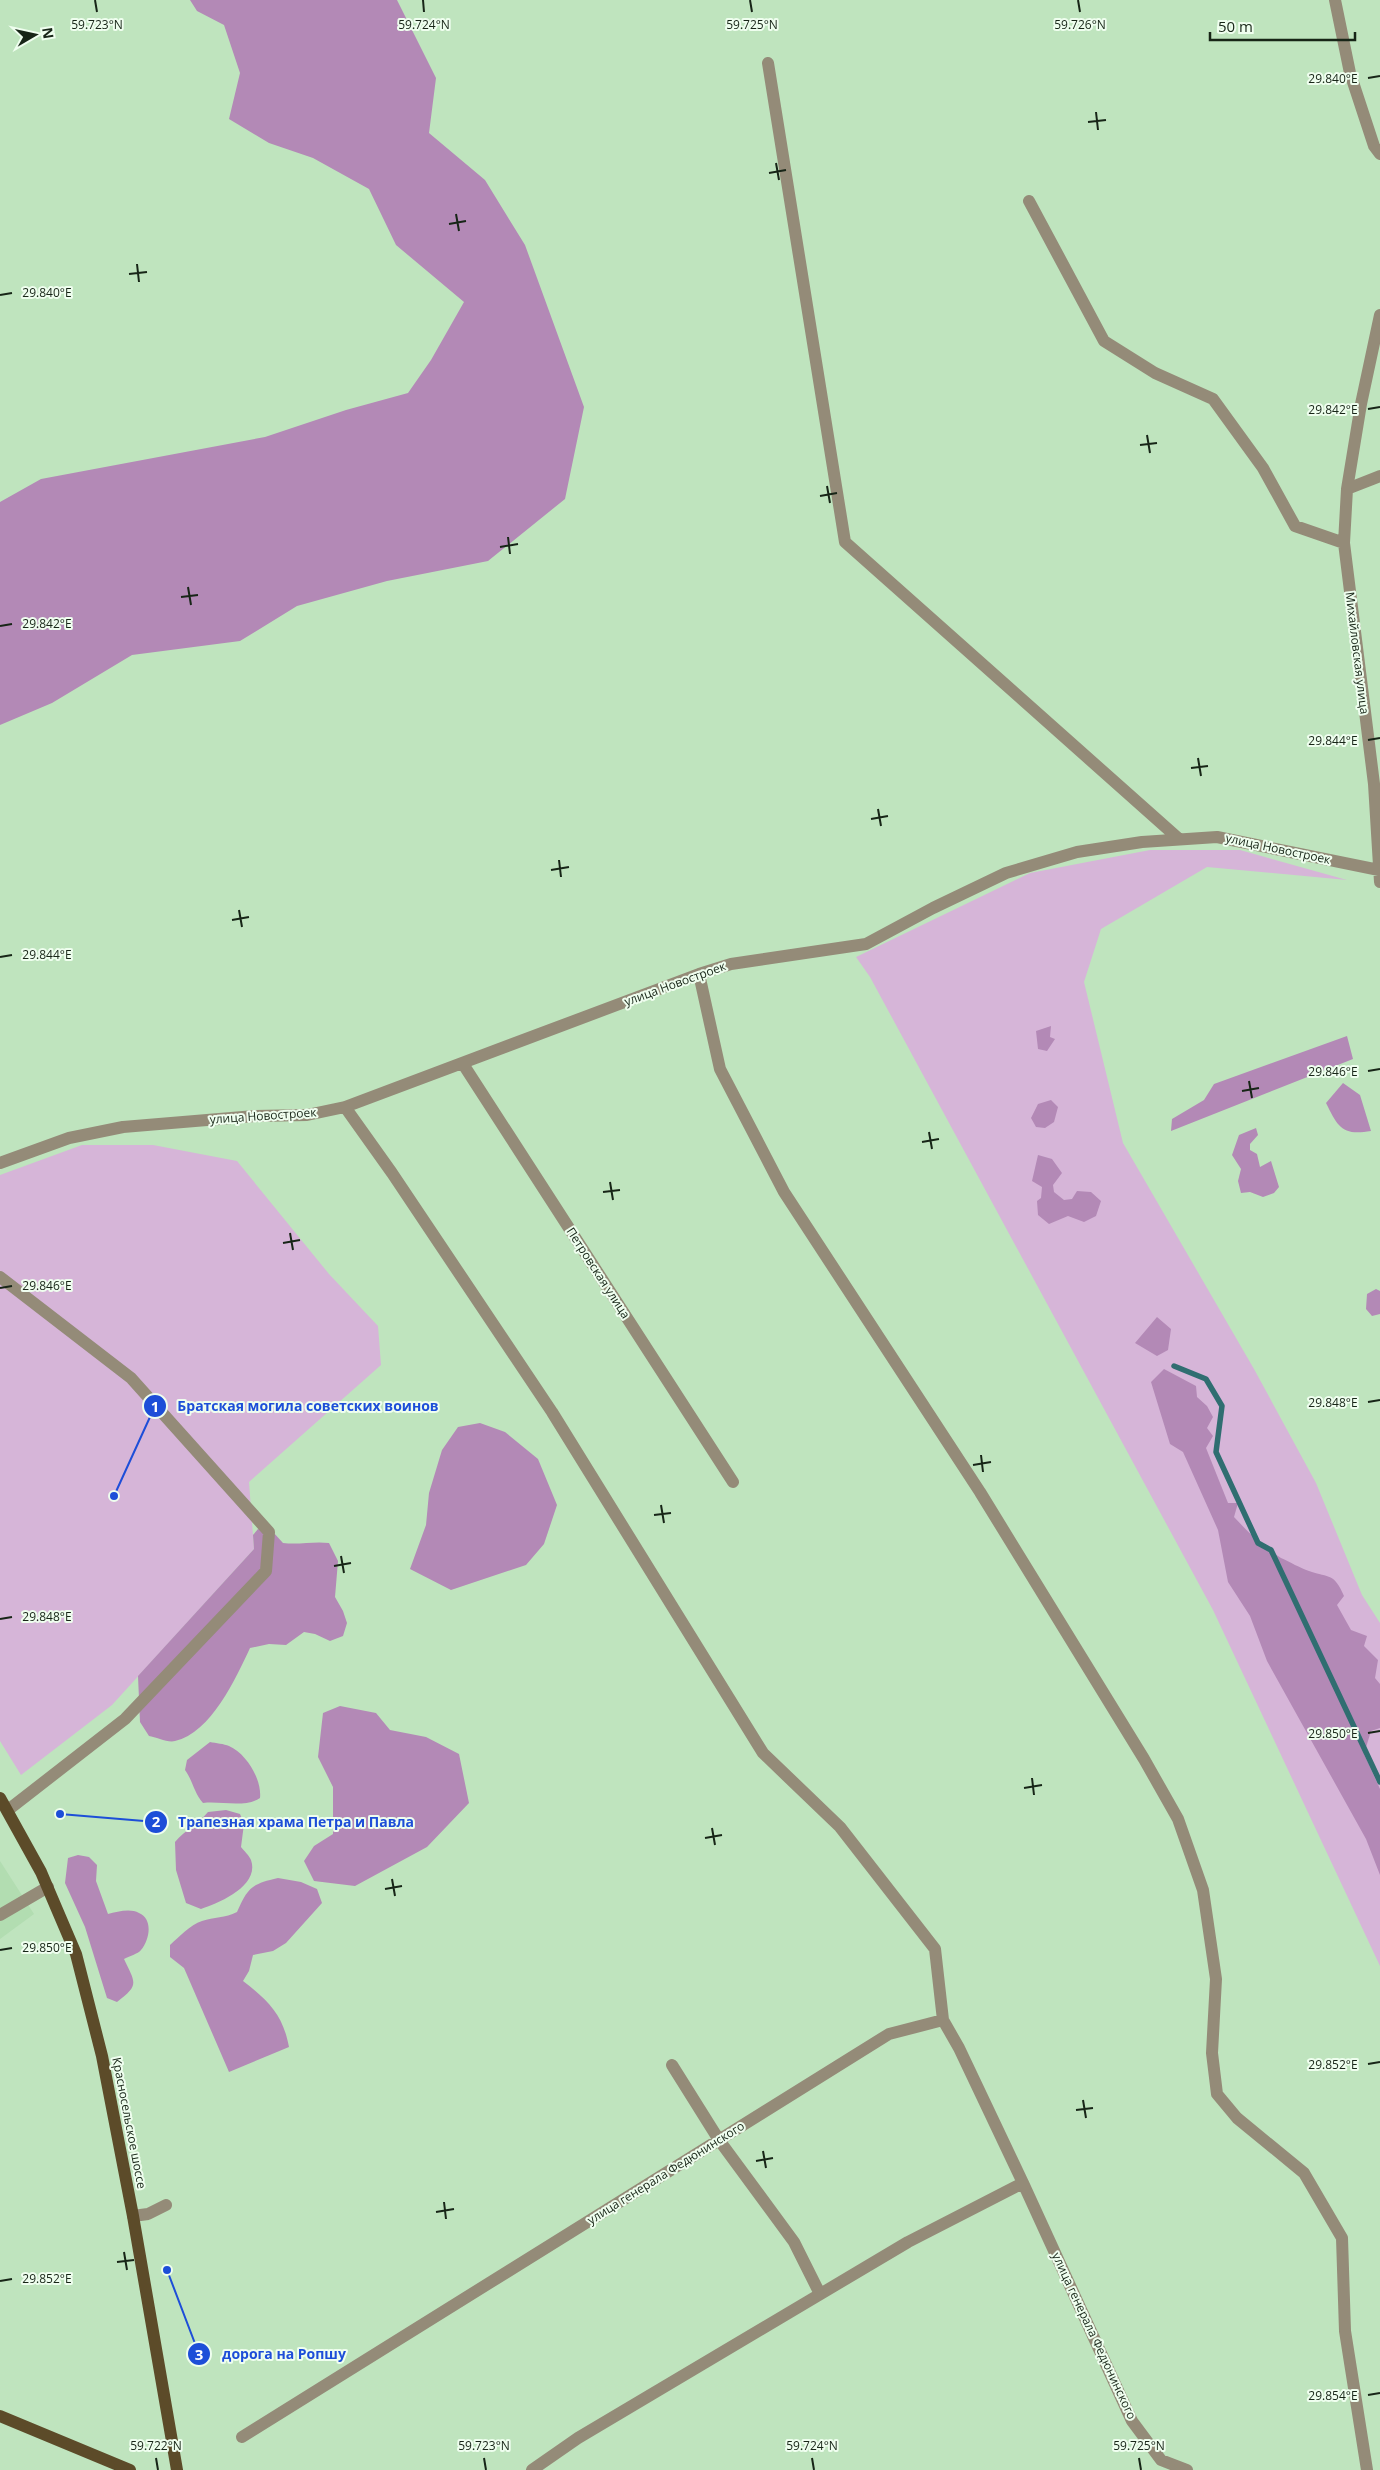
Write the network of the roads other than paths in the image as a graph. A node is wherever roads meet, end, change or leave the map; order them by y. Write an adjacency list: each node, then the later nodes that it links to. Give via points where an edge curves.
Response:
1 (1335, 0): 3 (street, via 1350,73 1374,146)
2 (768, 63): 10 (street, via 845,542)
3 (1380, 154)
4 (1028, 201): 8 (street, via 1104,341 1155,373 1213,399 1262,468 1295,526)
5 (1380, 315): 7 (street, Михайловская улица)
6 (1380, 476): 7 (street)
7 (1347, 489): 8 (street, Михайловская улица)
8 (1344, 543): 9 (street, Михайловская улица)
9 (1377, 783): 11 (street, Михайловская улица)
10 (1179, 839): 12 (street, улица Новостроек, via 1217,837); 13 (street, улица Новостроек, via 1077,852 1006,873 866,944 731,964)
11 (1379, 851): 12 (street, Михайловская улица)
12 (1380, 876)
13 (699, 974): 14 (street, улица Новостроек); 36 (street, via 720,1069 784,1192 980,1492 1178,1819 1203,1890 1216,1979 1212,2053 1217,2094 1237,2118 1304,2173 1342,2238 1345,2331)
14 (463, 1064): 15 (street, улица Новостроек); 18 (street, Петровская улица)
15 (345, 1107): 16 (street, улица Новостроек, via 306,1115 123,1127 69,1138); 23 (street, via 552,1412 763,1753 840,1827 935,1949)
16 (0, 1163)
17 (0, 1277): 20 (street, via 131,1378 269,1532 266,1571 125,1719)
18 (733, 1482)
19 (0, 1798): 20 (main road, Красносельское шоссе)
20 (8, 1810): 21 (main road, Красносельское шоссе)
21 (48, 1887): 22 (street); 28 (main road, Красносельское шоссе, via 76,1954 102,2056)
22 (0, 1915)
23 (943, 2020): 25 (street, улица генерала Федюнинского, via 889,2034); 26 (street, улица генерала Федюнинского)
24 (672, 2065): 25 (street)
25 (719, 2140): 29 (street, via 794,2242); 31 (street, улица генерала Федюнинского)
26 (1023, 2183): 29 (street, via 908,2242); 35 (street, улица генерала Федюнинского, via 1132,2421 1161,2460)
27 (166, 2205): 28 (street, via 148,2214)
28 (133, 2216): 33 (main road, Красносельское шоссе)
29 (820, 2294): 34 (street, via 578,2438)
30 (0, 2416): 32 (main road)
31 (242, 2437)
32 (130, 2470)
33 (177, 2470)
34 (532, 2470)
35 (1187, 2470)
36 (1367, 2470)

